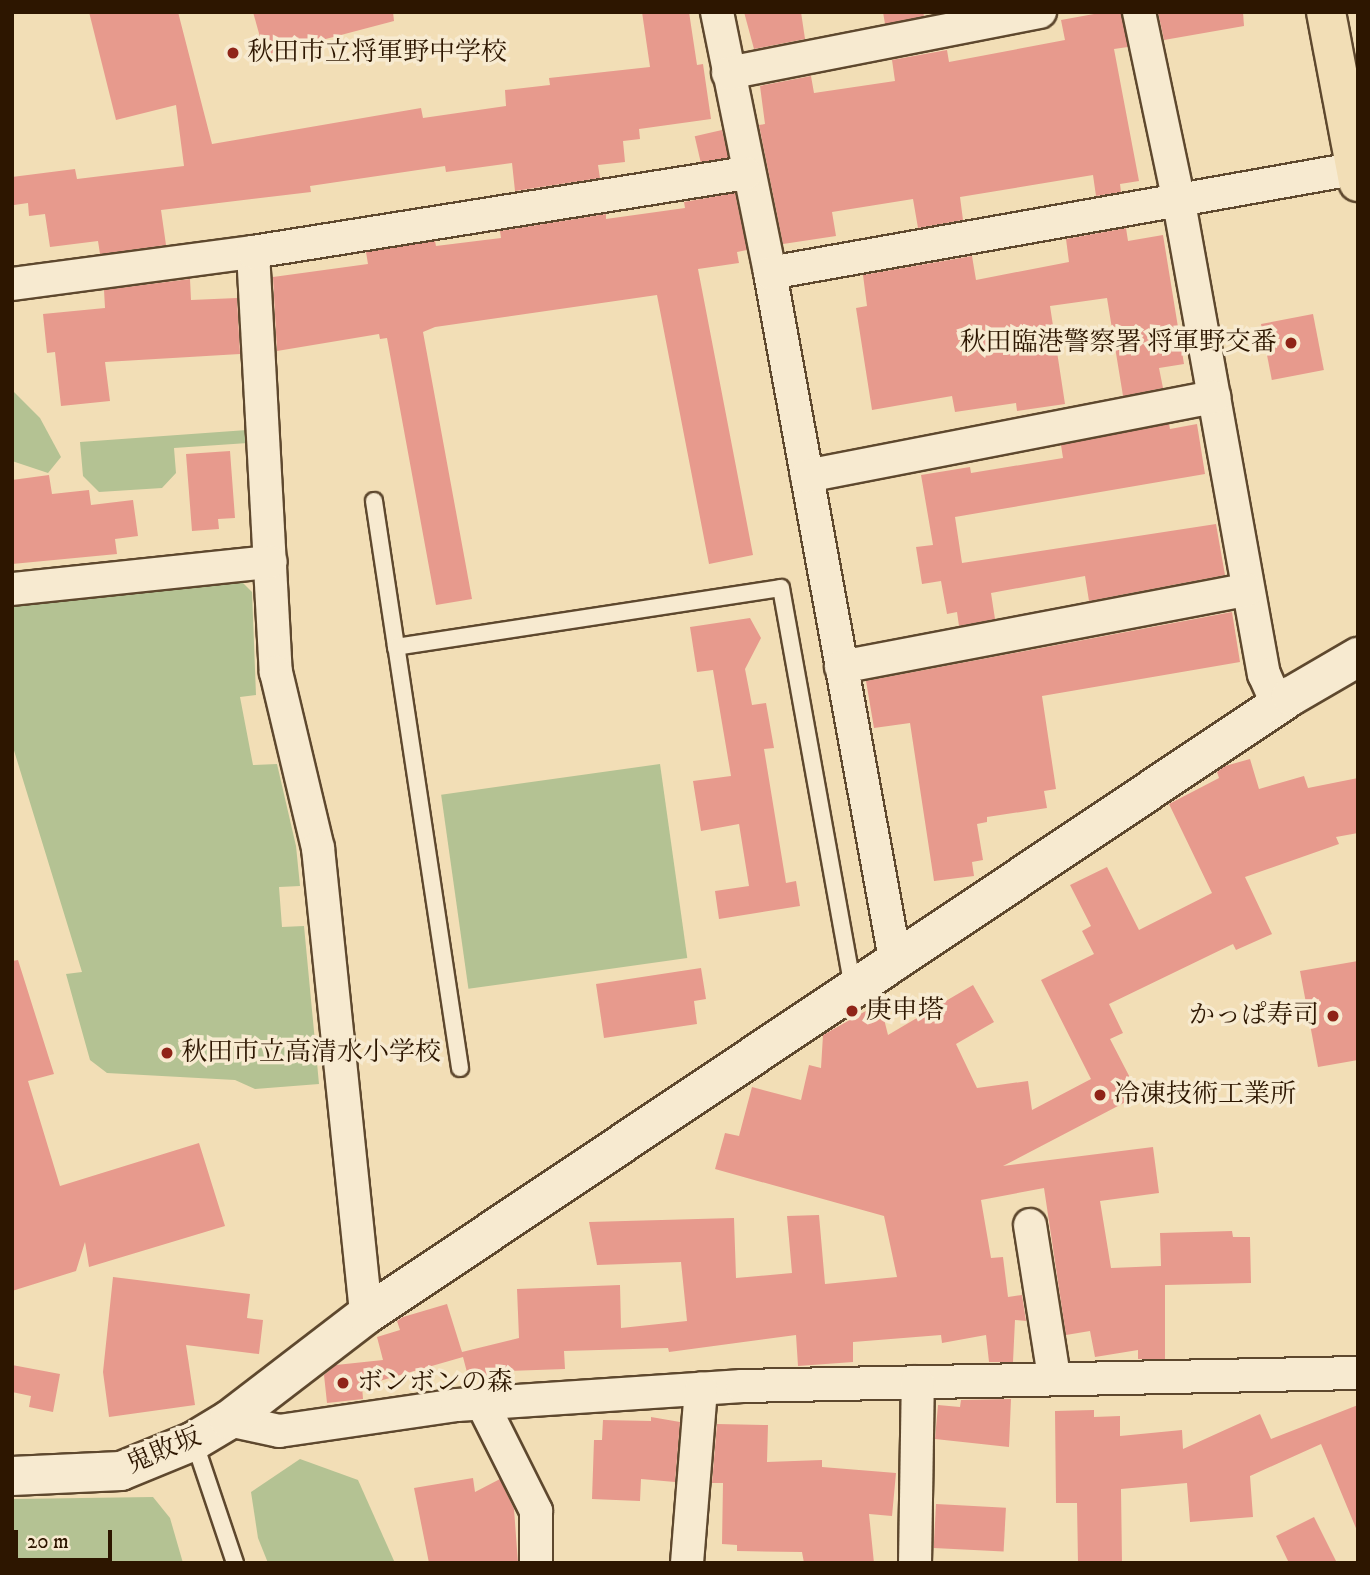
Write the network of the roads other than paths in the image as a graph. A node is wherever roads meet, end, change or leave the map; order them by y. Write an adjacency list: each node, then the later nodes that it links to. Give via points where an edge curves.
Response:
1 (718, 12): 5 (street)
2 (1040, 12): 5 (street)
3 (1139, 12): 8 (street)
4 (1326, 12): 7 (main road)
5 (728, 73): 6 (street)
6 (746, 173): 9 (street); 10 (street)
7 (1357, 173): 8 (street)
8 (1178, 197): 10 (street); 12 (street)
9 (253, 252): 11 (street); 15 (street)
10 (770, 273): 13 (street)
11 (12, 285)
12 (1214, 397): 13 (street); 17 (street)
13 (807, 476): 20 (street)
14 (374, 501): 18 (lane)
15 (271, 562): 16 (street); 26 (street, via 276,672 318,848)
16 (12, 589)
17 (1248, 589): 20 (street); 21 (street, via 1264,674)
18 (397, 647): 23 (lane, via 781,589); 24 (lane)
19 (1358, 657): 21 (street, 鬼敗坂)
20 (841, 667): 22 (street)
21 (1278, 705): 22 (street, 鬼敗坂)
22 (896, 964): 23 (street, 鬼敗坂)
23 (853, 992): 26 (street, 鬼敗坂)
24 (460, 1068)
25 (1030, 1225): 28 (street)
26 (366, 1315): 32 (street, 鬼敗坂)
27 (1358, 1373): 28 (street)
28 (1054, 1377): 29 (street)
29 (918, 1382): 30 (street); 38 (street)
30 (701, 1389): 31 (street); 37 (street)
31 (482, 1403): 32 (street, via 279,1431); 36 (street, via 536,1511)
32 (229, 1420): 33 (street, 鬼敗坂)
33 (194, 1441): 34 (street, 鬼敗坂, via 121,1471); 35 (lane)
34 (12, 1475)
35 (236, 1563)
36 (536, 1563)
37 (687, 1563)
38 (915, 1563)

